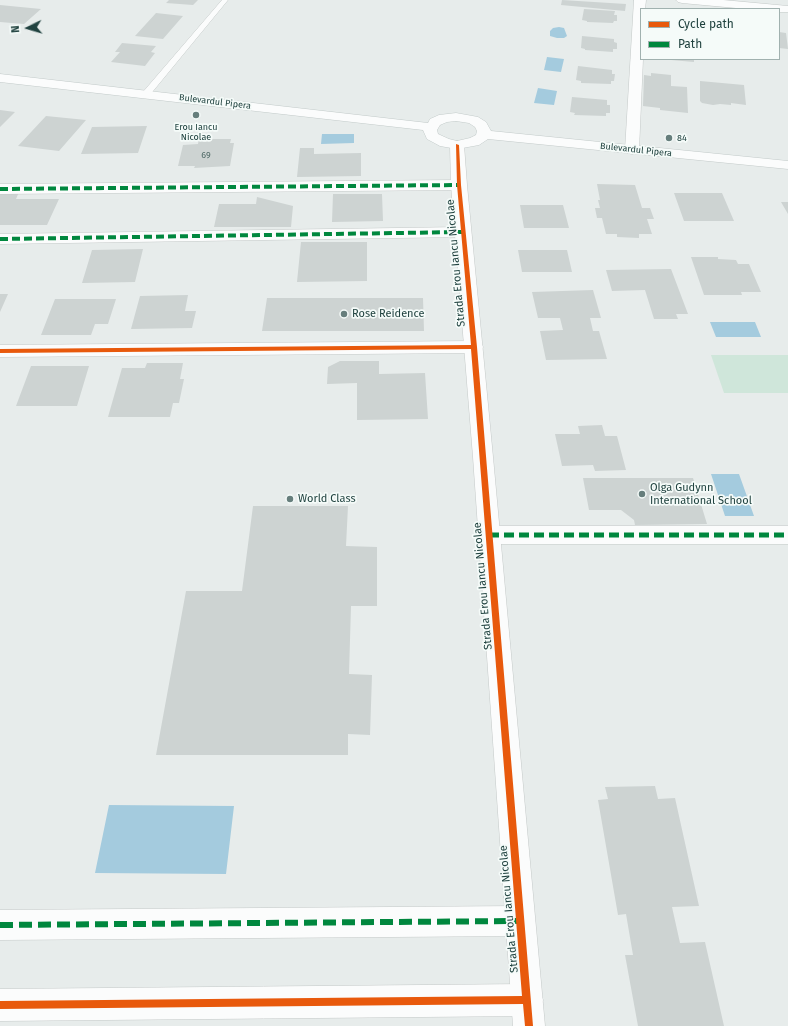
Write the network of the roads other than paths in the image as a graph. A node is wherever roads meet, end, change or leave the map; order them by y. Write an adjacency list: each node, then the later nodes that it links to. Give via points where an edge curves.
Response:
1 (225, 0): 6 (lane)
2 (640, 0): 10 (street)
3 (682, 0): 4 (street)
4 (776, 8)
5 (0, 78): 6 (street, Bulevardul Pipera)
6 (146, 94): 7 (street, Bulevardul Pipera)
7 (430, 127): 8 (street, via 444,118 462,117 481,125); 9 (street, via 430,134 436,139)
8 (483, 134): 9 (street, via 474,142); 10 (street, Bulevardul Pipera)
9 (456, 145): 12 (street, Strada Erou Iancu Nicolae)
10 (632, 150): 11 (street, Bulevardul Pipera)
11 (788, 165)
12 (459, 185): 13 (street); 14 (street, Strada Erou Iancu Nicolae)
13 (0, 189)
14 (463, 232): 15 (street); 16 (street, Strada Erou Iancu Nicolae)
15 (0, 239)
16 (474, 347): 17 (street); 18 (street, Strada Erou Iancu Nicolae)
17 (0, 351)
18 (489, 535): 19 (street); 20 (street, Strada Erou Iancu Nicolae)
19 (788, 535)
20 (520, 921): 21 (street); 23 (street, Strada Erou Iancu Nicolae)
21 (0, 925)
22 (0, 1005): 23 (street)
23 (528, 1013)

